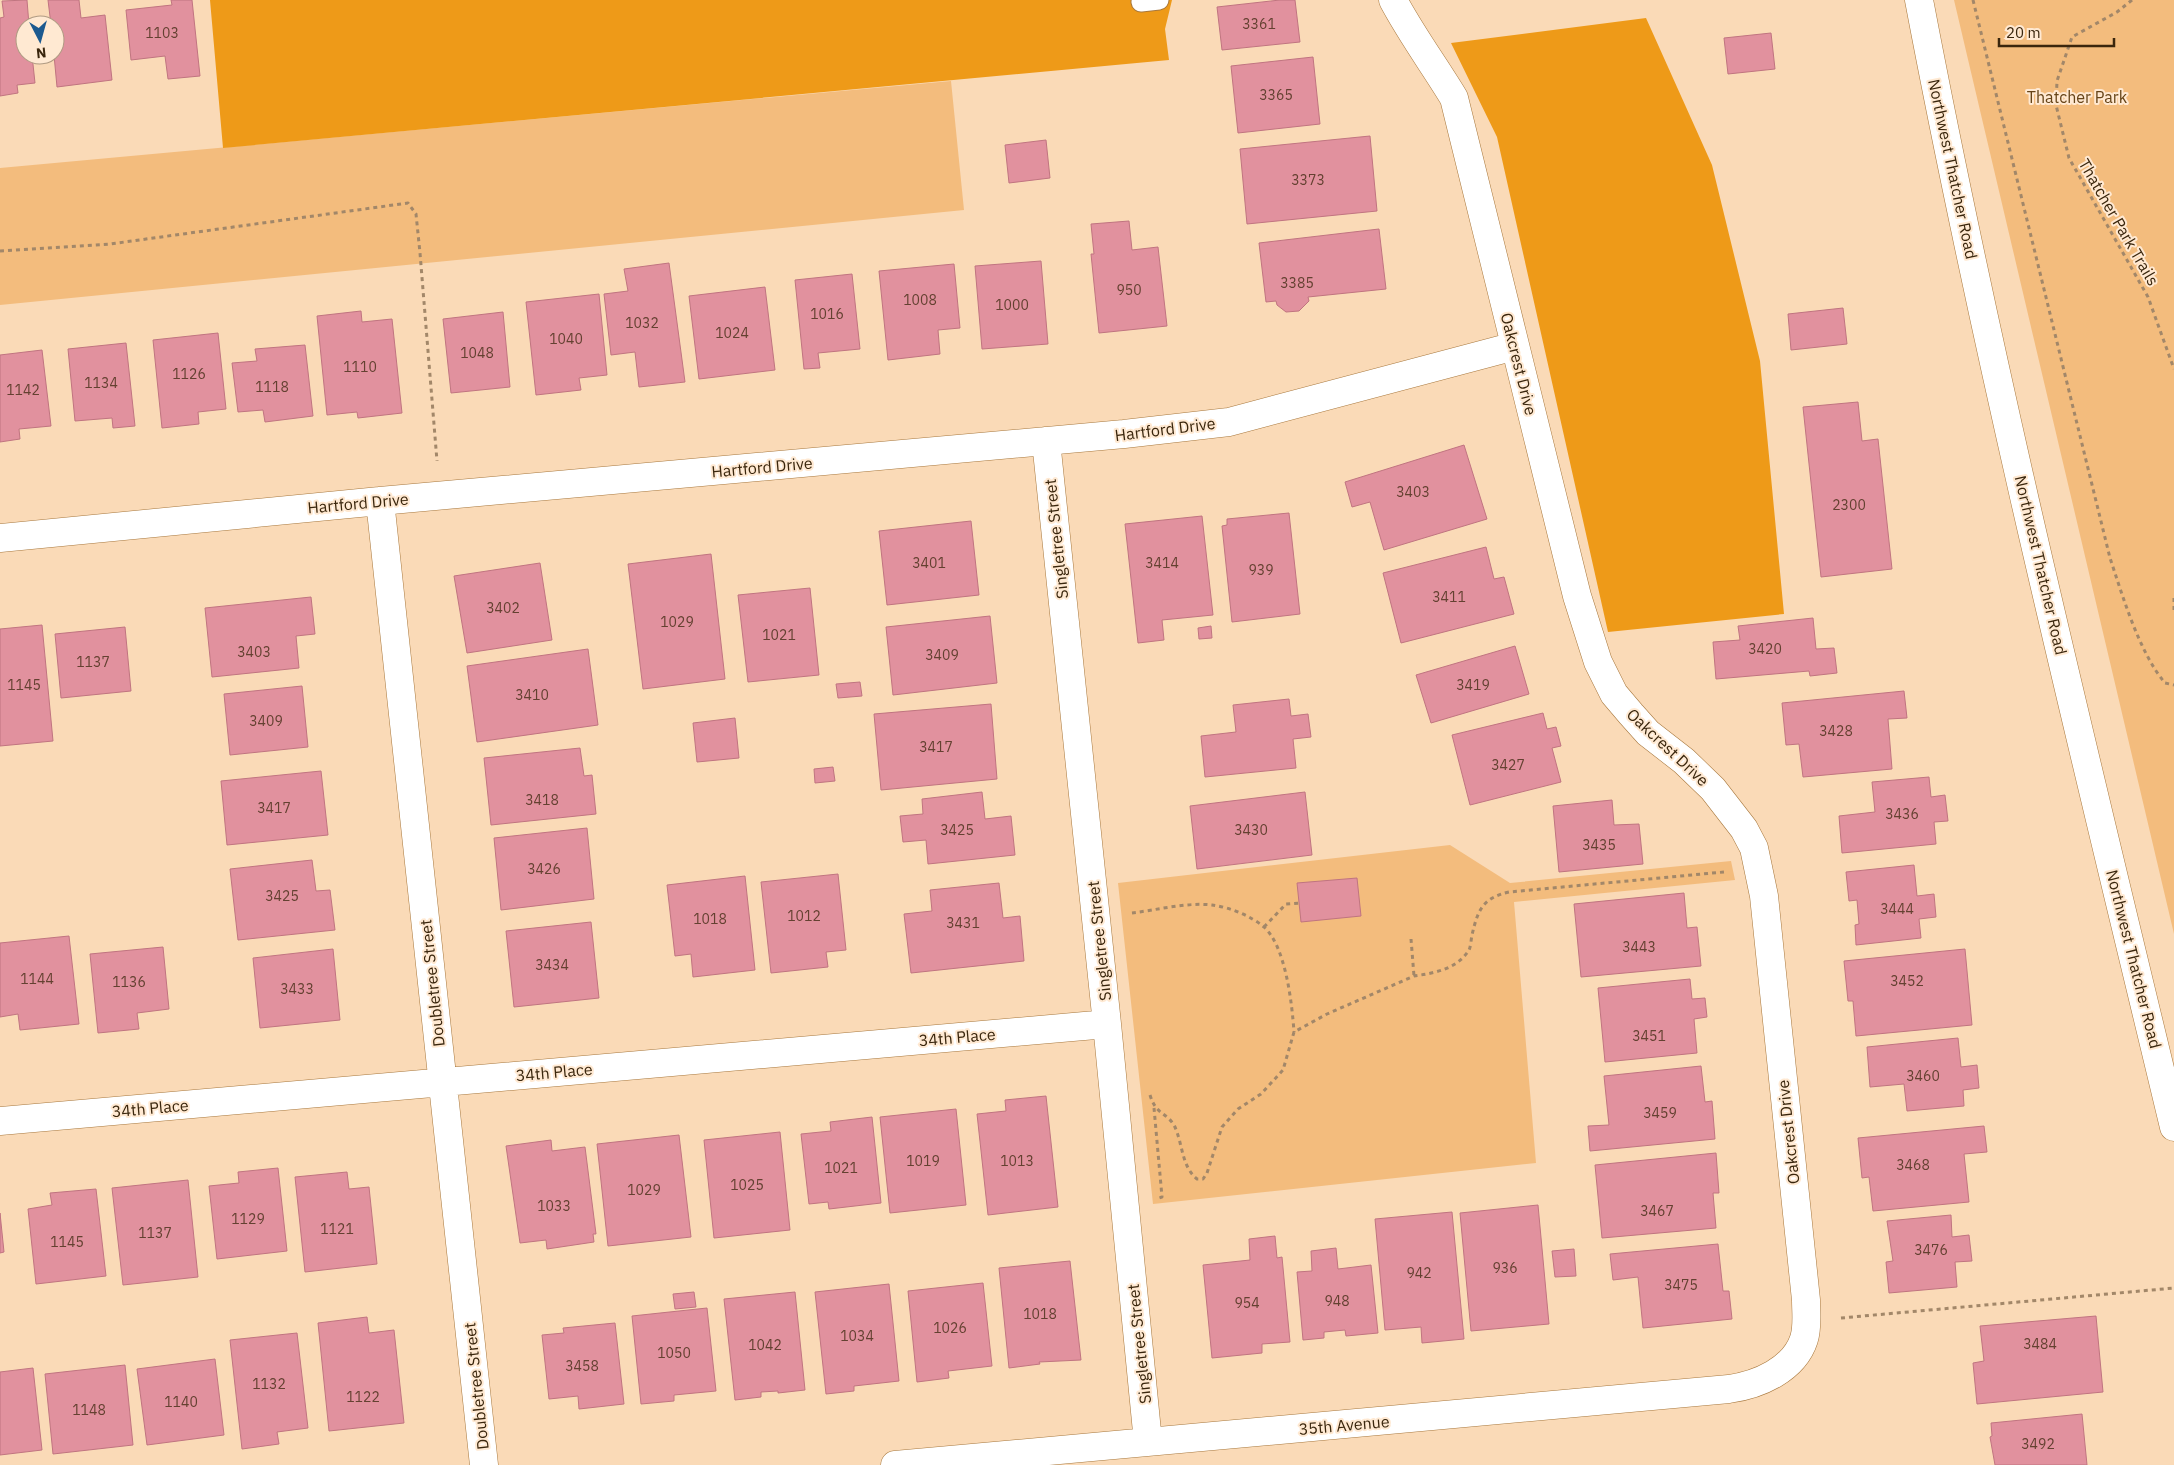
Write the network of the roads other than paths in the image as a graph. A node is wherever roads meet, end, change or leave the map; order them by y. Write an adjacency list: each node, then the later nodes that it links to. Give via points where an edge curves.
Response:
1 (1393, 0): 3 (street, Oakcrest Drive, via 1454,98)
2 (1919, 0): 10 (street, Northwest Thatcher Road, via 1946,141 2035,544)
3 (1515, 346): 4 (street, Hartford Drive, via 1228,422); 11 (street, Oakcrest Drive, via 1577,596 1604,678 1648,733 1713,789 1744,829 1754,848 1765,906 1806,1321 1804,1340)
4 (1046, 441): 5 (street, Hartford Drive); 7 (street, Singletree Street)
5 (380, 501): 6 (street, Hartford Drive); 8 (street, Doubletree Street)
6 (0, 538)
7 (1107, 1024): 8 (street, 34th Place); 12 (street, Singletree Street)
8 (443, 1082): 9 (street, 34th Place); 13 (street, Doubletree Street)
9 (0, 1121)
10 (2174, 1127)
11 (1787, 1365): 12 (street, 35th Avenue, via 1751,1386 1729,1390)
12 (1148, 1442): 14 (street, 35th Avenue)
13 (484, 1465)
14 (895, 1465)

